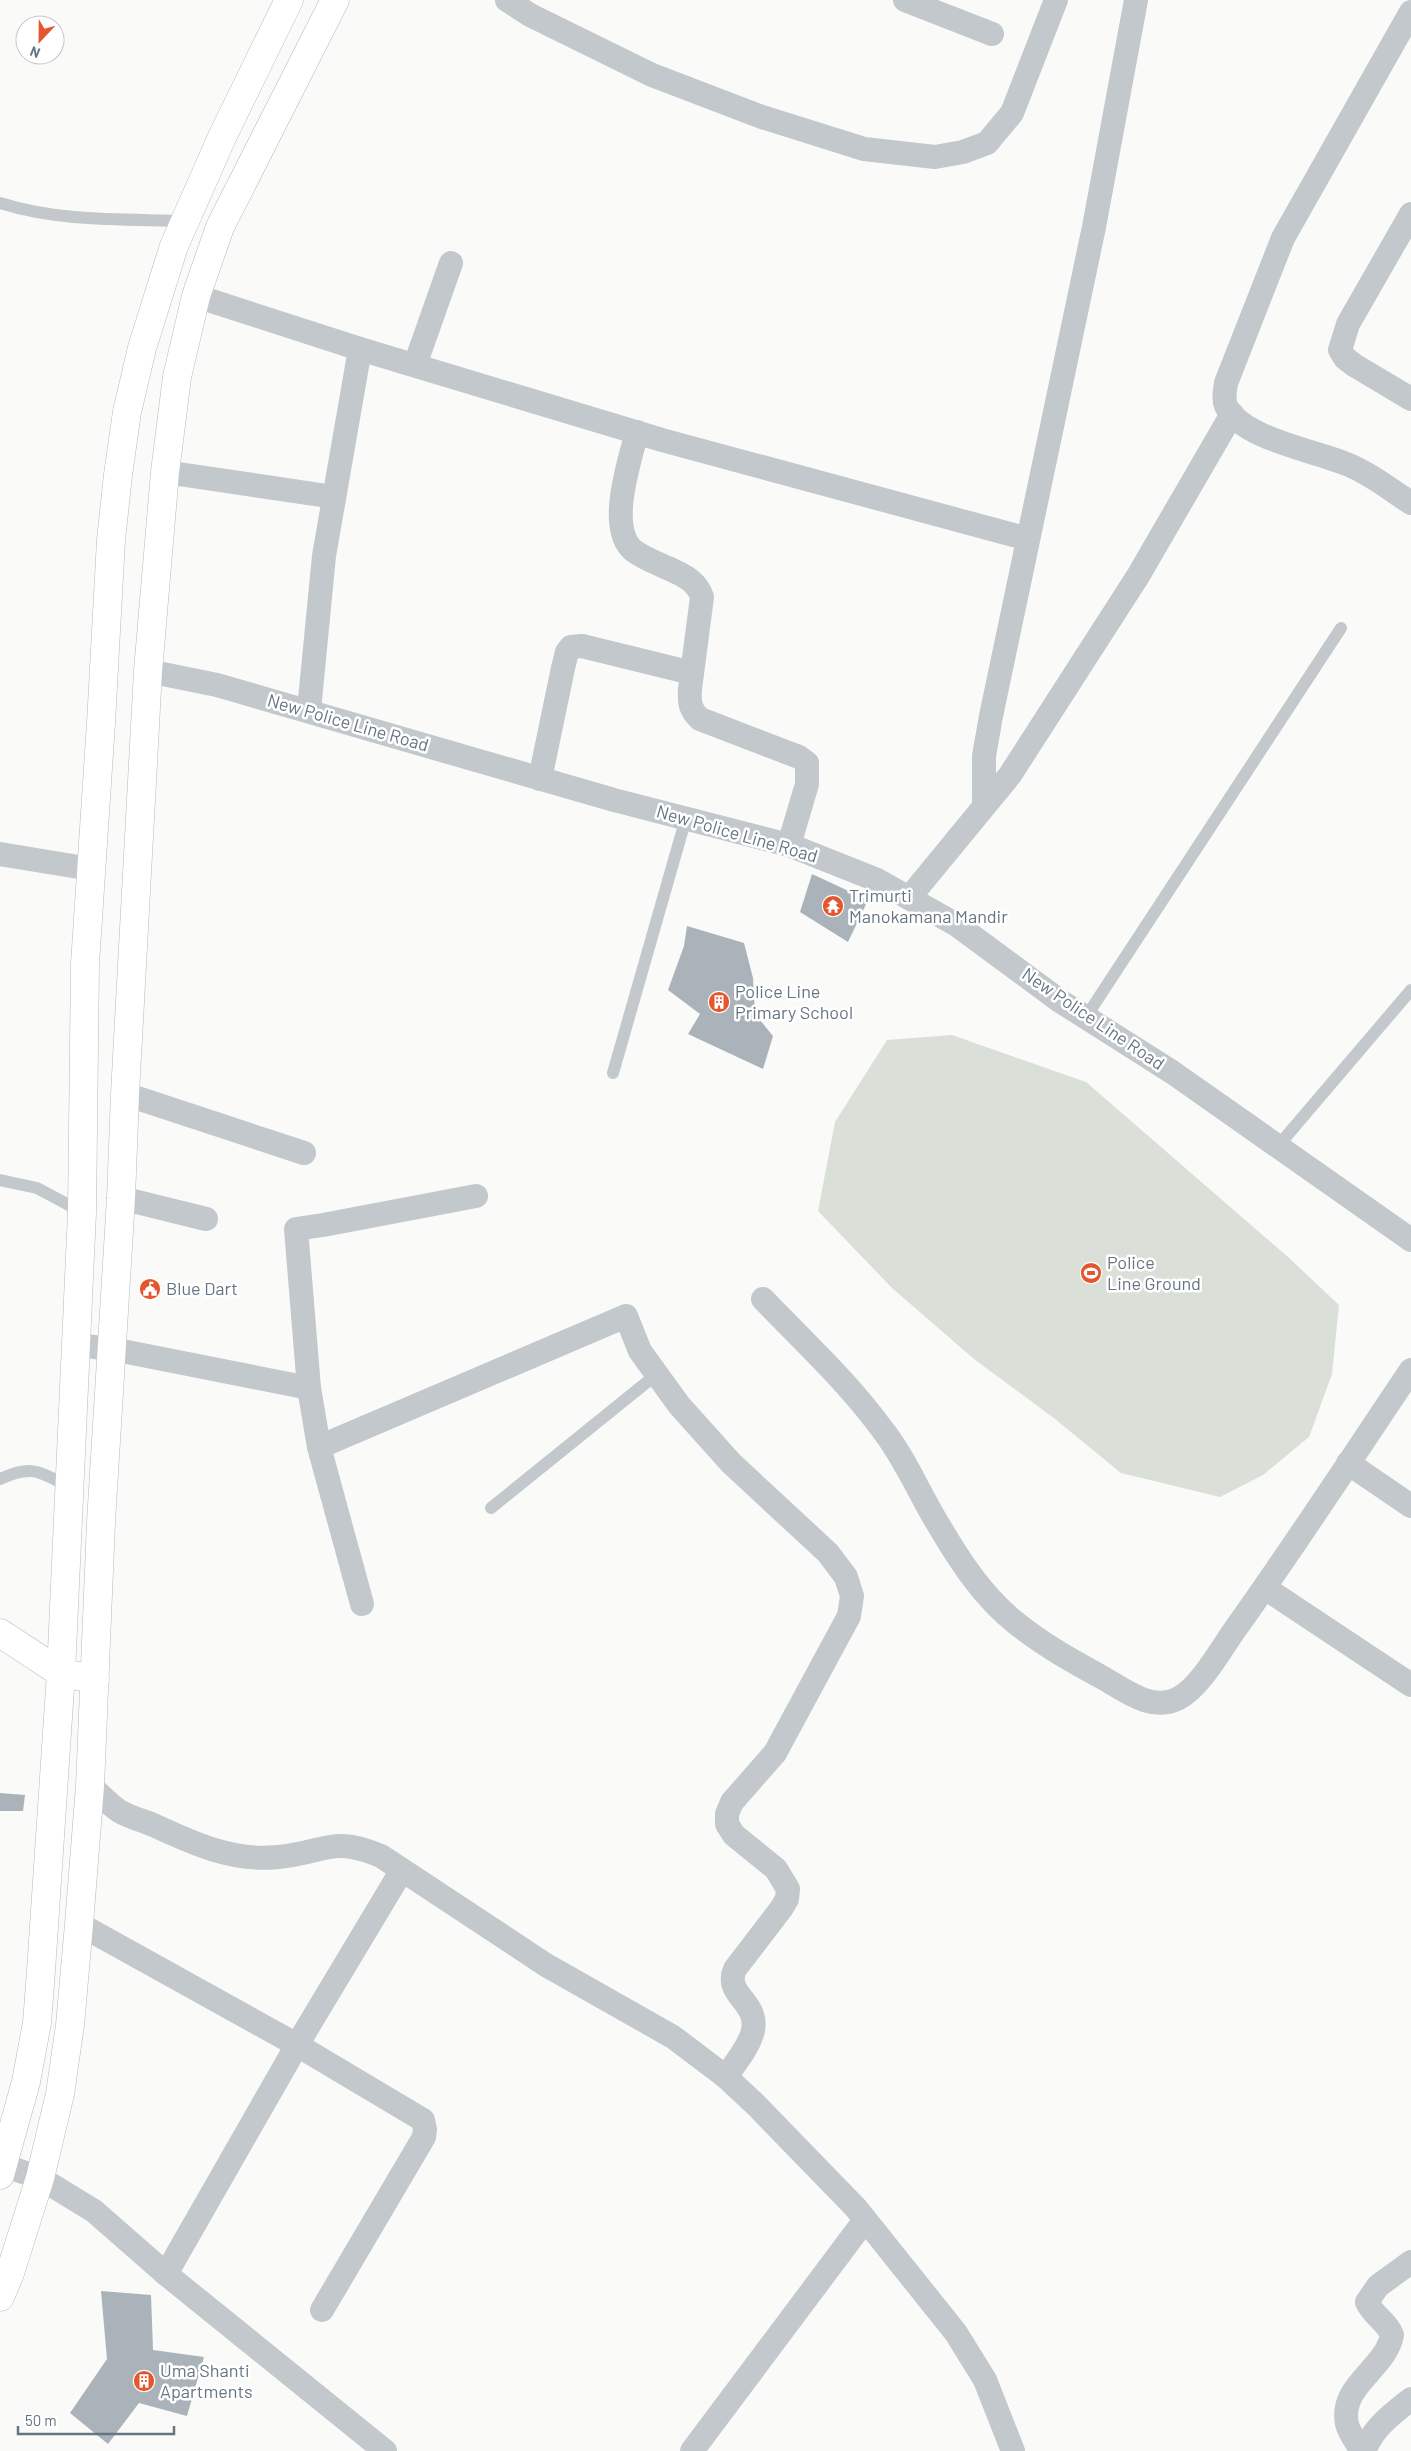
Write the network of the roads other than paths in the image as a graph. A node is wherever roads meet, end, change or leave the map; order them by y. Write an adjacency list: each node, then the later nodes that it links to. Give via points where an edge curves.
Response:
1 (289, 0): 11 (main road)
2 (335, 0): 13 (main road, via 220,227)
3 (507, 0): 5 (street, via 652,75 762,117 864,149 935,157 987,143 1012,113)
4 (904, 0): 8 (street)
5 (1056, 0)
6 (1136, 0): 22 (street, via 1094,227)
7 (1411, 12): 17 (street, via 1283,238 1226,383 1224,396)
8 (992, 34)
9 (0, 203): 11 (lane, via 60,217)
10 (1411, 214): 16 (street, via 1348,324 1340,350 1354,365)
11 (184, 221): 32 (main road, via 158,291 142,348 119,466 111,540)
12 (451, 263): 15 (street)
13 (196, 296): 14 (street); 19 (main road, via 177,377)
14 (360, 349): 15 (street); 20 (street)
15 (415, 365): 18 (street)
16 (1411, 399)
17 (1232, 414): 21 (street, via 1259,434 1351,465); 28 (street, via 1138,576 1010,774)
18 (638, 432): 22 (street); 25 (street, via 622,488 620,508 624,534 632,550 688,579 698,588 702,597)
19 (165, 472): 20 (street); 24 (main road)
20 (334, 497): 26 (street, via 324,556)
21 (1411, 503)
22 (1028, 539): 28 (street, via 984,756)
23 (1341, 628): 35 (lane)
24 (148, 671): 26 (street, New Police Line Road); 37 (main road)
25 (692, 673): 27 (street, via 582,646 571,647 563,668); 30 (street, via 689,702 692,712 700,719 799,757 807,763 807,784)
26 (309, 710): 27 (street, New Police Line Road)
27 (540, 779): 29 (street, New Police Line Road)
28 (984, 806): 33 (street)
29 (686, 818): 30 (street, New Police Line Road); 36 (lane)
30 (789, 845): 33 (street, New Police Line Road, via 876,880)
31 (0, 854): 32 (street)
32 (91, 869): 43 (main road, via 85,964)
33 (909, 898): 35 (street, New Police Line Road, via 957,925)
34 (1411, 990): 38 (lane)
35 (1086, 1017): 38 (street, New Police Line Road)
36 (613, 1073)
37 (125, 1094): 39 (street); 42 (main road)
38 (1278, 1146): 45 (street, New Police Line Road)
39 (304, 1153)
40 (0, 1180): 43 (lane, via 37,1188)
41 (476, 1196): 51 (street, via 296,1228)
42 (121, 1198): 44 (street); 48 (main road)
43 (82, 1212): 47 (main road)
44 (206, 1219)
45 (1411, 1240)
46 (763, 1299): 58 (street, via 882,1428 957,1553 989,1598 1014,1622 1060,1654 1138,1698 1160,1704 1179,1699 1193,1688)
47 (76, 1345): 48 (street); 55 (main road)
48 (112, 1349): 51 (street); 62 (main road)
49 (1411, 1370): 53 (street)
50 (657, 1374): 52 (street, via 640,1350 626,1316); 57 (lane); 68 (street, via 679,1405 731,1463 828,1553 846,1577 852,1596 849,1616 775,1753 732,1802 727,1814 727,1824 734,1834 776,1869 788,1890 787,1899 731,1976 732,1984 748,2004 754,2018 753,2033 747,2047)
51 (309, 1388): 52 (street)
52 (318, 1447): 59 (street)
53 (1348, 1463): 56 (street); 58 (street)
54 (0, 1479): 55 (lane, via 24,1470 38,1472)
55 (70, 1487): 61 (main road)
56 (1411, 1506)
57 (490, 1508)
58 (1265, 1588): 63 (street)
59 (362, 1604)
60 (0, 1633): 61 (main road)
61 (60, 1673): 62 (main road); 69 (main road, via 37,2023 26,2082)
62 (95, 1679): 64 (main road)
63 (1411, 1685)
64 (90, 1786): 65 (street, via 120,1811 219,1853 252,1859 280,1857 344,1844 382,1856); 66 (main road)
65 (402, 1870): 67 (street); 68 (street, via 546,1965 673,2037)
66 (79, 1924): 67 (street); 70 (main road, via 60,2094)
67 (297, 2045): 73 (street); 75 (street, via 415,2114 423,2120 425,2129 424,2138)
68 (726, 2077): 71 (street)
69 (2, 2170): 70 (street)
70 (40, 2178): 73 (street, via 94,2212); 74 (main road)
71 (865, 2220): 78 (street); 79 (street, via 956,2333 985,2380)
72 (1411, 2262): 80 (street, via 1378,2286 1367,2302 1370,2310 1389,2326 1392,2335 1386,2354 1356,2388 1346,2410 1347,2426)
73 (166, 2274): 77 (street)
74 (0, 2297)
75 (322, 2310)
76 (1411, 2399): 80 (street, via 1381,2422)
77 (385, 2451)
78 (692, 2451)
79 (1013, 2451)
80 (1363, 2451)

